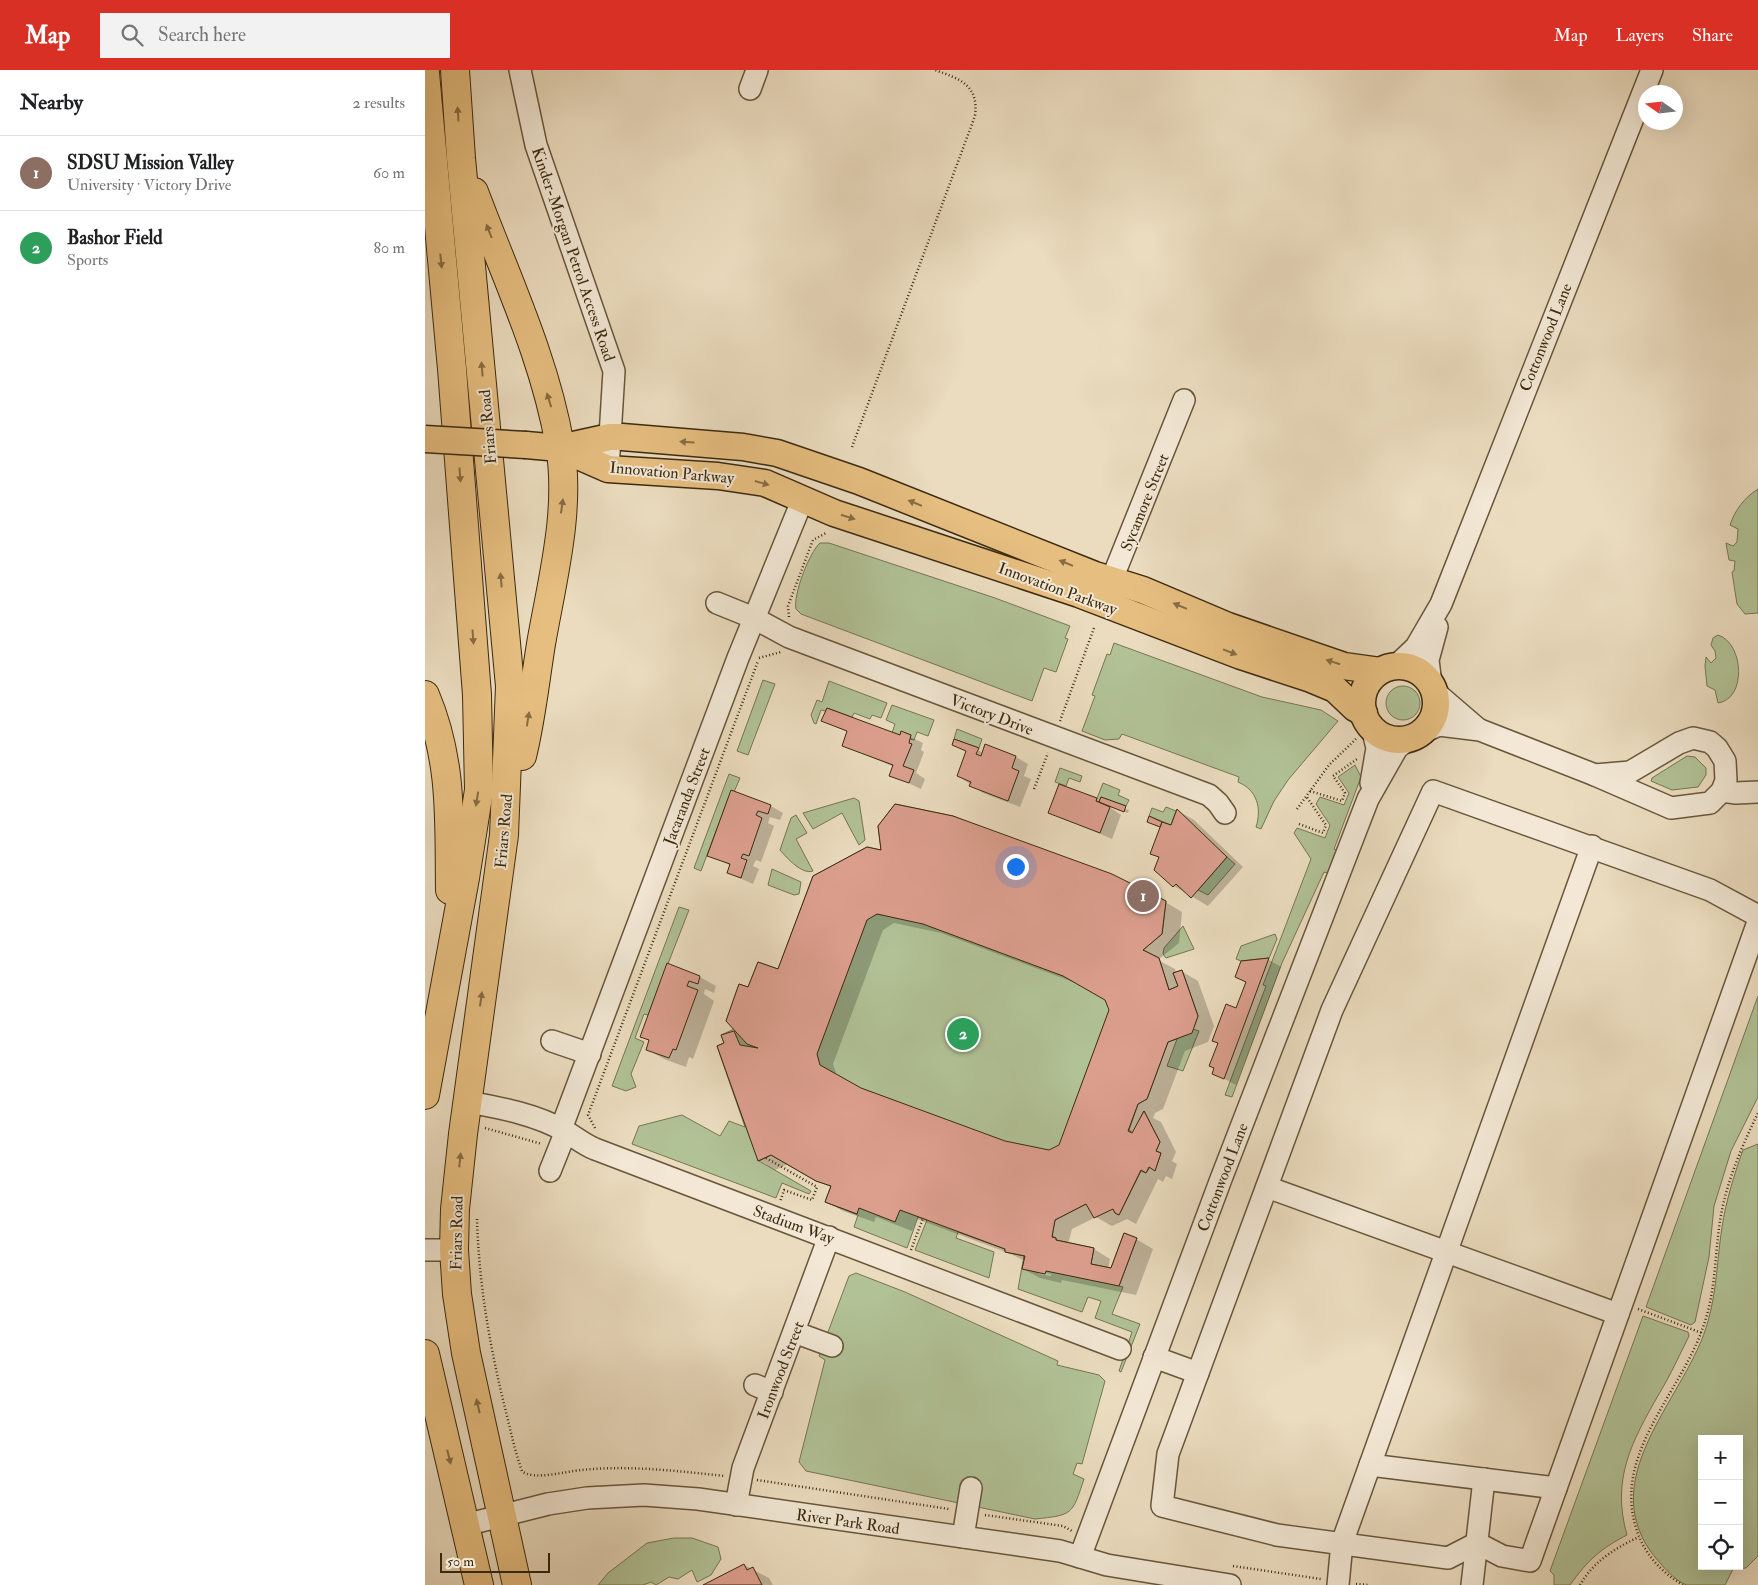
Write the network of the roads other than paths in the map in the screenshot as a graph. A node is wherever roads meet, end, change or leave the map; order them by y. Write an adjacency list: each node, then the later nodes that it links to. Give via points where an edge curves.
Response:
1 (455, 70): 5 (highway, Friars Road, one-way to 1)
2 (520, 70): 7 (street, Kinder-Morgan Petrol Access Road, via 536,145 611,362 614,382)
3 (1652, 70): 15 (street, Cottonwood Lane)
4 (425, 73): 32 (highway, Friars Road, one-way to 32, via 477,695 479,790)
5 (461, 158): 9 (highway, one-way to 5, via 551,403 531,344); 28 (highway, Friars Road, one-way to 5, via 510,686)
6 (1184, 400): 13 (street, Sycamore Street)
7 (610, 437): 9 (main road, Innovation Parkway); 10 (main road, Innovation Parkway, one-way to 7, via 743,447); 11 (street, Kinder-Morgan Petrol Access Road)
8 (425, 440): 9 (main road, bridge)
9 (560, 448): 11 (main road, Innovation Parkway); 28 (highway, one-way to 9, via 523,751 556,554 564,493)
10 (815, 465): 12 (main road, Jacaranda Street); 13 (main road, Innovation Parkway, one-way to 10)
11 (608, 469): 12 (main road, Innovation Parkway, one-way to 12, via 742,478 765,483)
12 (802, 501): 13 (main road, Innovation Parkway, one-way to 13); 16 (street, Jacaranda Street)
13 (1107, 592): 17 (main road, Innovation Parkway, one-way to 13, via 1351,667 1327,660 1228,626 1143,590); 20 (main road, Innovation Parkway, one-way to 20, via 1335,689 1355,708)
14 (717, 603): 16 (street, Victory Drive)
15 (1441, 604): 17 (street, Cottonwood Lane, via 1416,647); 18 (street, Cottonwood Lane, via 1428,660)
16 (754, 618): 27 (street, Victory Drive, via 789,637 1209,794); 34 (street, Jacaranda Street)
17 (1388, 668): 18 (main road, Innovation Parkway, via 1412,668); 20 (main road, via 1374,676 1365,689)
18 (1433, 688): 21 (street, Innovation Parkway); 22 (main road, via 1434,715 1428,727)
19 (425, 695): 32 (highway, via 444,754 449,797)
20 (1364, 726): 22 (main road, Innovation Parkway, via 1392,739); 26 (street, Cottonwood Lane, via 1377,748)
21 (1480, 730): 22 (street, Innovation Parkway, via 1439,725); 23 (street, Innovation Parkway)
22 (1415, 736): 26 (street, Cottonwood Lane, via 1397,748)
23 (1595, 775): 24 (street, Innovation Parkway, via 1671,808 1710,803); 24 (street, Innovation Parkway, via 1630,772 1693,738 1710,742 1722,754 1726,780)
24 (1722, 791): 25 (street)
25 (1758, 792)
26 (1368, 799): 49 (street, Cottonwood Lane)
27 (1225, 813)
28 (505, 835): 36 (highway, Friars Road, one-way to 28)
29 (1592, 846): 30 (street, via 1710,890); 39 (street, via 1433,790 1332,1010); 43 (street)
30 (1758, 916)
31 (1758, 922): 44 (street)
32 (450, 961): 35 (highway, Friars Road)
33 (552, 1040): 34 (street)
34 (590, 1054): 37 (street, Jacaranda Street)
35 (425, 1095)
36 (468, 1102): 37 (street, Stadium Way, via 529,1116); 42 (highway, Friars Road, one-way to 36, via 455,1209)
37 (562, 1137): 38 (street, Jacaranda Street); 40 (street, Stadium Way)
38 (550, 1171)
39 (1267, 1188): 43 (street); 50 (street)
40 (829, 1237): 45 (street, Ironwood Street); 47 (street, Stadium Way)
41 (425, 1250): 42 (street)
42 (454, 1250): 56 (highway, Friars Road, one-way to 42, via 466,1353)
43 (1446, 1252): 44 (street); 51 (street)
44 (1620, 1309): 54 (street)
45 (794, 1332): 46 (street); 55 (street, Ironwood Street, via 763,1388)
46 (832, 1346)
47 (1120, 1349)
48 (425, 1354): 57 (highway, one-way to 57)
49 (1155, 1357): 50 (street); 61 (street, Cottonwood Lane)
50 (1198, 1373): 59 (street, via 1168,1454 1162,1506 1277,1535)
51 (1370, 1465): 52 (street); 59 (street)
52 (1484, 1479): 54 (street); 60 (street)
53 (971, 1488): 58 (street)
54 (1556, 1488): 60 (street, via 1530,1561 1502,1556)
55 (736, 1505): 56 (street, River Park Road, via 669,1496 617,1496 547,1504); 58 (street, River Park Road)
56 (502, 1515): 57 (street, River Park Road); 65 (highway, Friars Road)
57 (465, 1525): 64 (highway)
58 (963, 1537): 61 (street, River Park Road, via 1060,1551)
59 (1342, 1542): 60 (street, via 1448,1558); 63 (street)
60 (1477, 1543): 66 (street)
61 (1084, 1547): 62 (street, River Park Road, via 1107,1565)
62 (1227, 1575)
63 (1338, 1583)
64 (479, 1585)
65 (517, 1585)
66 (1472, 1585)

